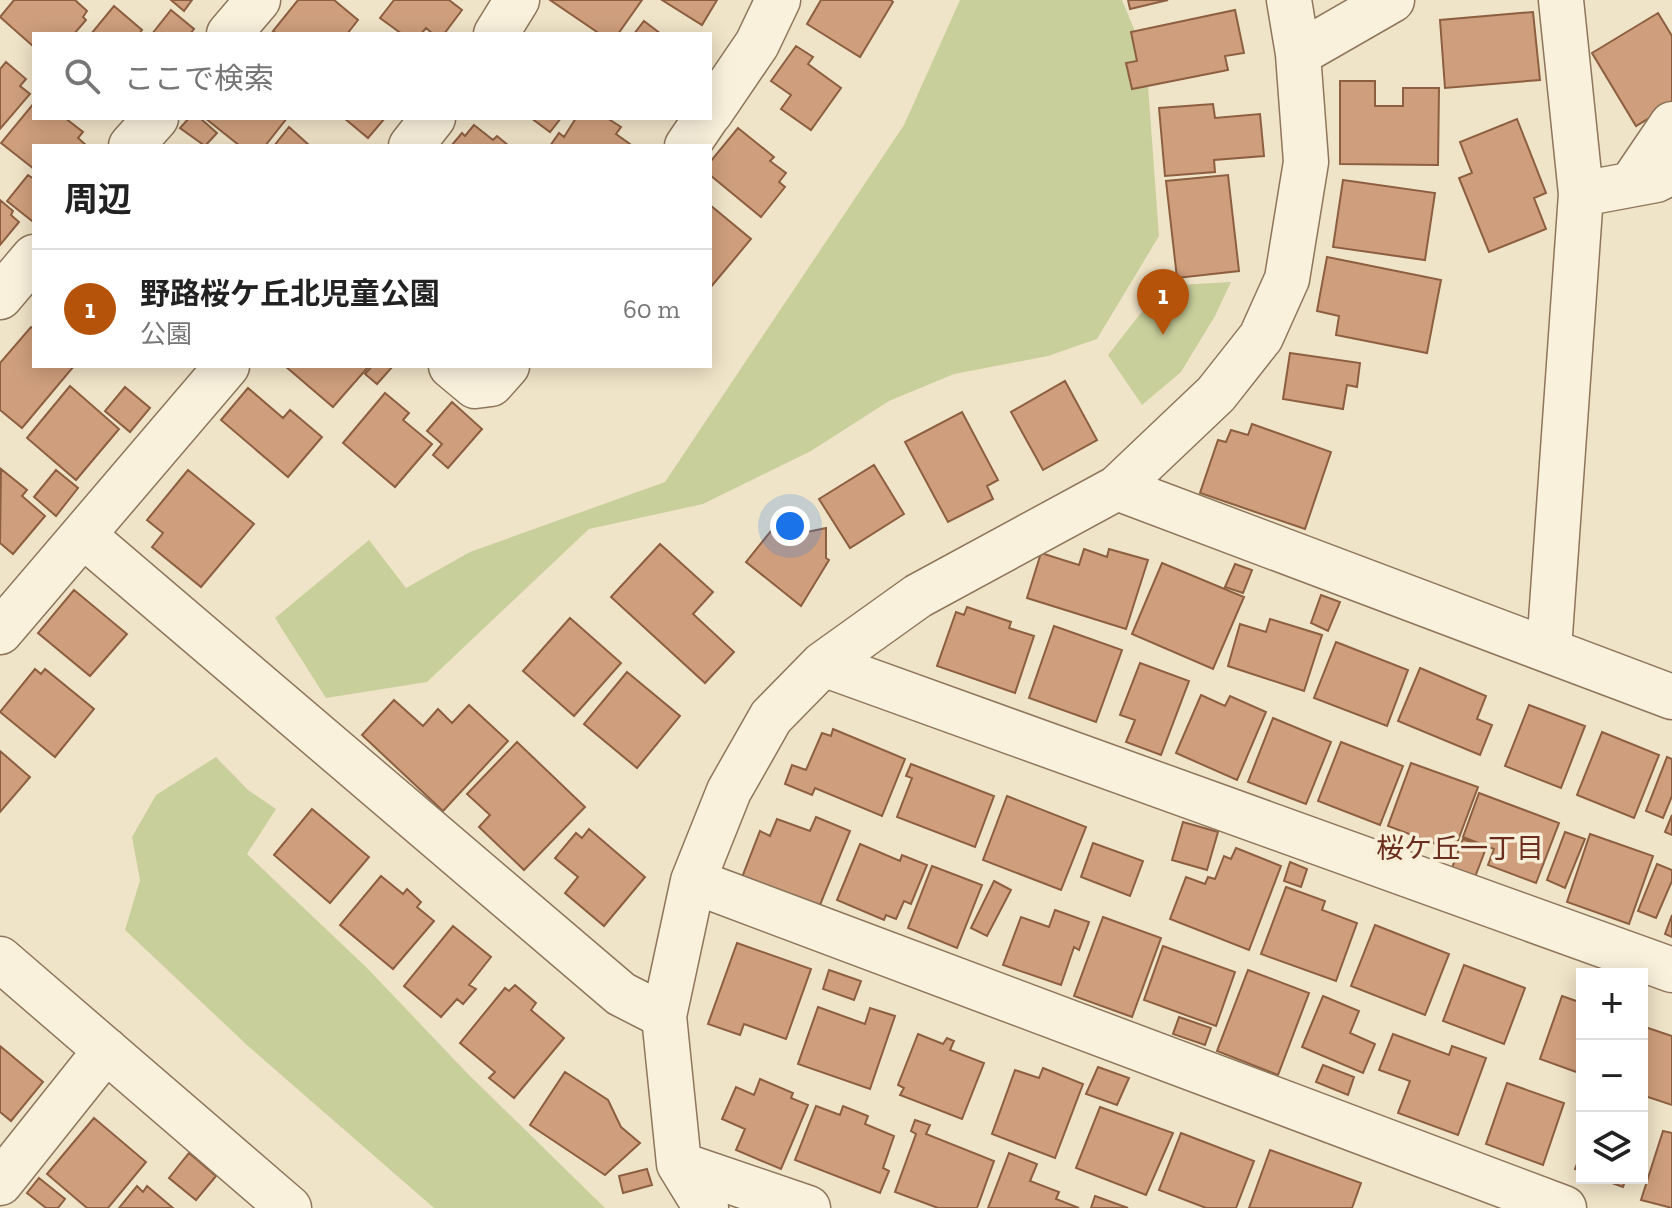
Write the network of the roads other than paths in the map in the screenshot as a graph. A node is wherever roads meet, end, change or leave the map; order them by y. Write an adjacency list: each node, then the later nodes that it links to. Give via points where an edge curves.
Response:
1 (258, 0): 7 (street)
2 (517, 0): 8 (street)
3 (778, 0): 10 (street, via 757,44)
4 (1289, 0): 9 (street)
5 (1392, 0): 9 (street)
6 (1561, 0): 19 (street)
7 (231, 32)
8 (497, 32)
9 (1298, 54): 25 (street, via 1306,162 1287,279 1261,337 1216,394)
10 (712, 110)
11 (154, 120): 15 (street)
12 (431, 120): 16 (street)
13 (705, 120): 17 (street)
14 (1672, 124): 18 (street)
15 (133, 144)
16 (413, 144)
17 (688, 144)
18 (1652, 178): 19 (street)
19 (1581, 194): 28 (street)
20 (32, 259): 21 (street)
21 (0, 297)
22 (225, 368): 26 (street)
23 (453, 368): 24 (street, via 475,386 491,384)
24 (505, 368)
25 (1117, 488): 28 (street); 29 (street, via 918,596)
26 (83, 535): 27 (street); 34 (street, via 621,994)
27 (0, 632)
28 (1549, 649): 30 (street)
29 (823, 664): 31 (street, via 771,717 729,791); 33 (street)
30 (1672, 697)
31 (693, 881): 34 (street); 41 (street)
32 (0, 959): 35 (street)
33 (1672, 970)
34 (664, 1016): 36 (street)
35 (106, 1050): 37 (street); 38 (street)
36 (679, 1164): 39 (street); 40 (street)
37 (0, 1183)
38 (271, 1203)
39 (706, 1208)
40 (808, 1208)
41 (1564, 1208)

